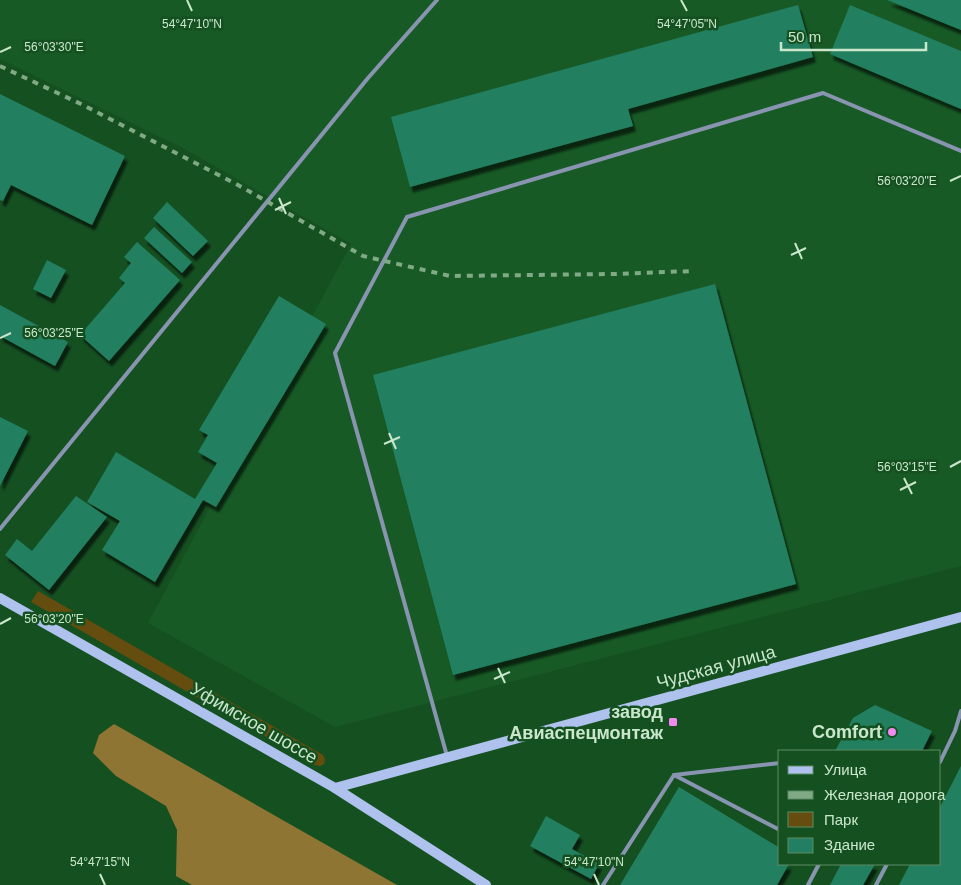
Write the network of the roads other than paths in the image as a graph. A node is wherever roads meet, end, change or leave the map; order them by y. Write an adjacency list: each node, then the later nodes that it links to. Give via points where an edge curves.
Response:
1 (437, 0): 3 (lane, via 368,78)
2 (961, 151): 7 (lane, via 823,93 407,217 335,353)
3 (0, 530)
4 (0, 598): 11 (main road, Уфимское шоссе)
5 (961, 617): 7 (main road, Чудская улица)
6 (961, 711): 8 (lane)
7 (447, 758): 11 (main road, Чудская улица)
8 (941, 760)
9 (778, 763): 10 (lane)
10 (674, 775): 12 (lane); 16 (lane)
11 (335, 788): 15 (main road, Уфимское шоссе)
12 (778, 829)
13 (818, 865): 17 (lane)
14 (886, 865): 18 (lane)
15 (486, 885)
16 (603, 885)
17 (808, 885)
18 (876, 885)

